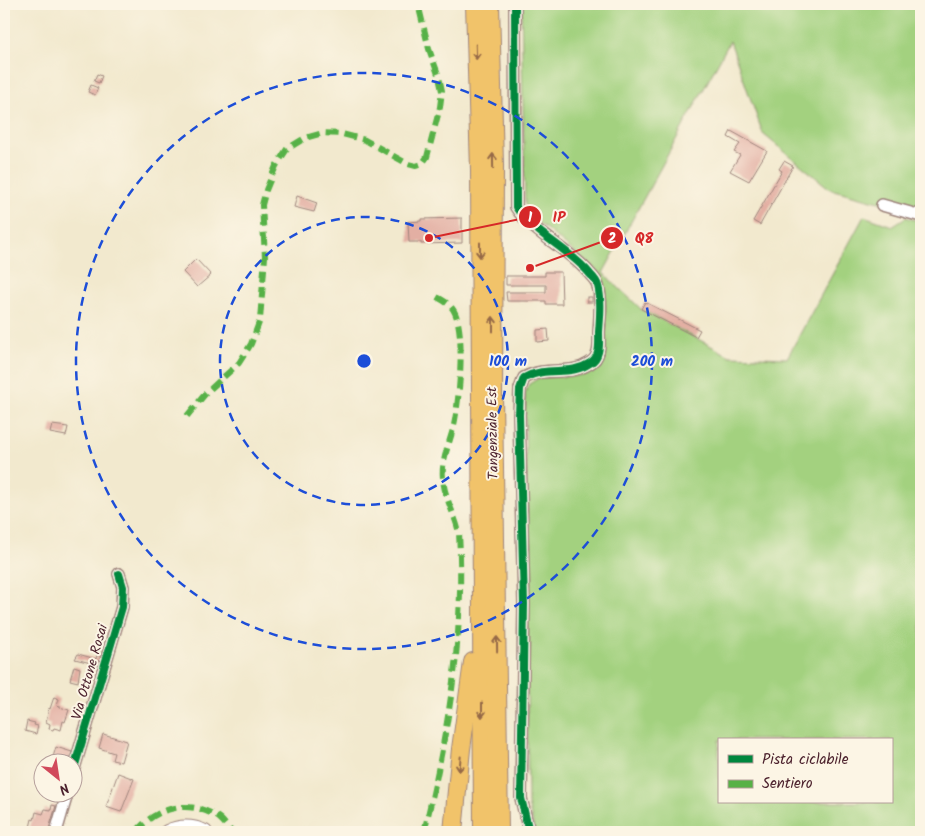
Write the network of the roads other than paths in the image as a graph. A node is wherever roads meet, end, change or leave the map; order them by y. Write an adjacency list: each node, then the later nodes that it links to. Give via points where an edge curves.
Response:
1 (474, 4): 6 (highway, Tangenziale Est, one-way to 6, via 480,170)
2 (490, 4): 8 (highway, Tangenziale Est, one-way to 2, via 492,394 494,166)
3 (515, 4): 18 (street, via 516,207 584,266 598,284 600,297 597,357 574,370 530,374 524,378 520,389 524,604 521,798)
4 (882, 205): 5 (street)
5 (921, 216)
6 (481, 507): 14 (highway, one-way to 14, via 477,526 474,652); 15 (highway, Tangenziale Est, one-way to 15)
7 (119, 574): 9 (street, Via Ottone Rosai, via 123,587 122,607)
8 (498, 681): 16 (highway, Tangenziale Est); 17 (highway, via 504,705 505,809)
9 (79, 754)
10 (64, 804): 11 (street)
11 (56, 832)
12 (167, 832): 13 (street, via 185,827)
13 (205, 832)
14 (453, 832)
15 (483, 832)
16 (498, 832)
17 (509, 832)
18 (529, 832)

